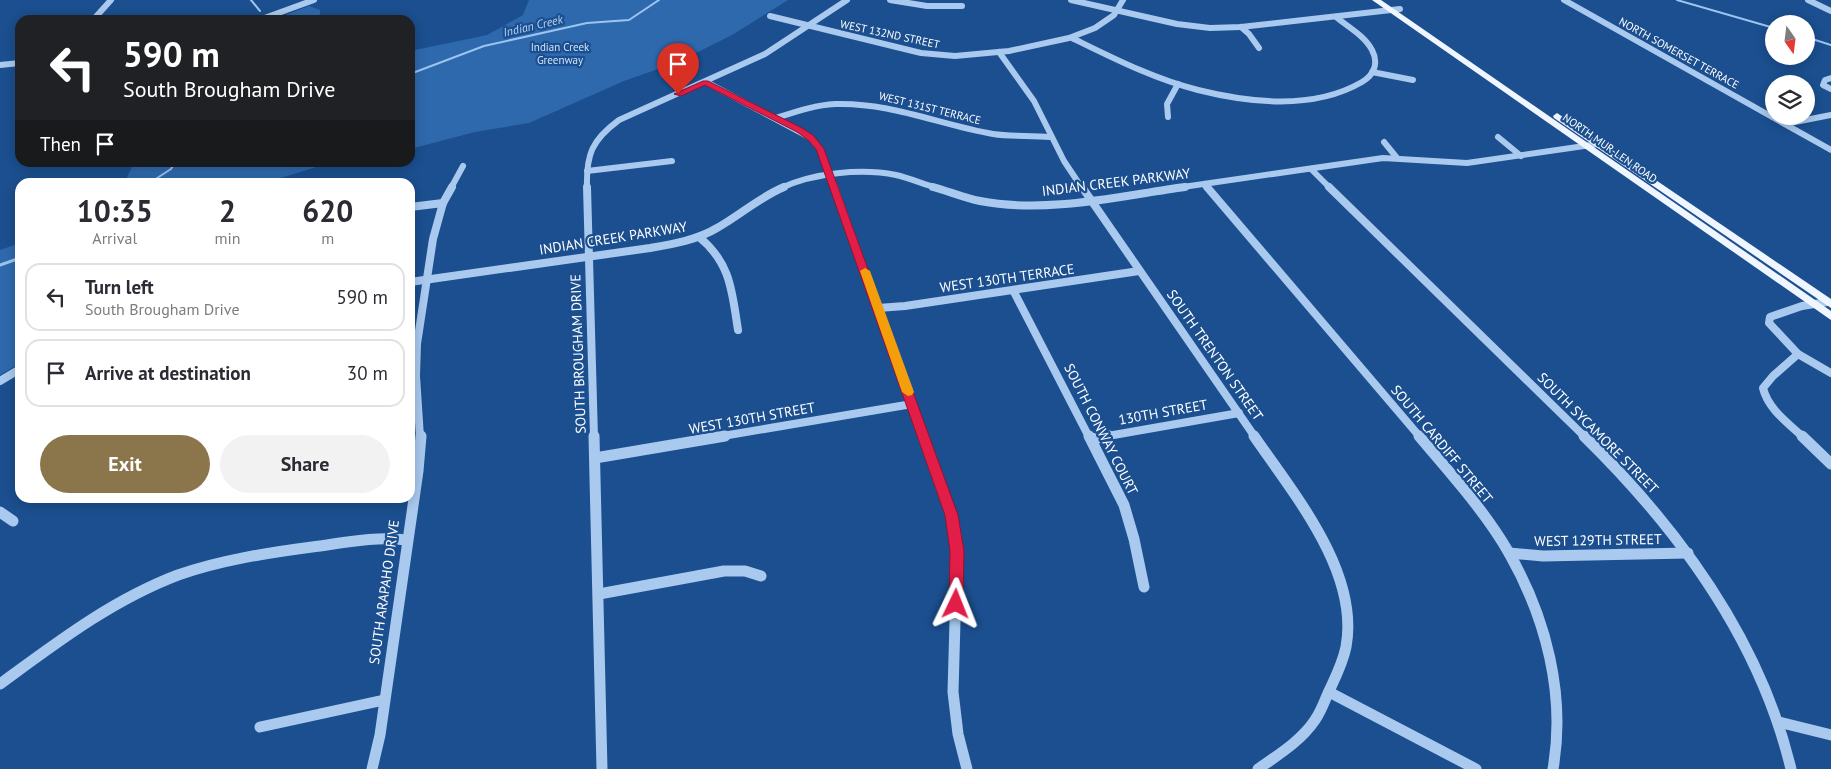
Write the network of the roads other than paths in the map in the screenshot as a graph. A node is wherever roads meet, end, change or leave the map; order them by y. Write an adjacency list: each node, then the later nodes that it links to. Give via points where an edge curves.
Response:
1 (111, 0): 15 (street)
2 (314, 0): 16 (street)
3 (847, 0): 19 (street, SOUTH BROUGHAM DRIVE)
4 (890, 0): 11 (street, via 927,6)
5 (1071, 0): 13 (street)
6 (1123, 0): 13 (street)
7 (1376, 0): 12 (main road, NORTH MUR-LEN ROAD)
8 (1387, 0): 12 (main road, NORTH MUR-LEN ROAD)
9 (1564, 0): 32 (street, NORTH SOMERSET TERRACE)
10 (1808, 0): 14 (street)
11 (962, 6)
12 (1395, 10): 18 (street); 41 (main road, NORTH MUR-LEN ROAD); 42 (main road, NORTH MUR-LEN ROAD)
13 (1118, 11): 20 (street, via 1203,28); 21 (street, WEST 132ND STREET, via 1094,30)
14 (1831, 11)
15 (98, 15)
16 (273, 15)
17 (770, 16): 19 (street, WEST 132ND STREET)
18 (1336, 17): 20 (street); 26 (street, via 1370,46 1376,62)
19 (809, 26): 23 (street, WEST 132ND STREET, via 927,54 957,56); 29 (street, SOUTH BROUGHAM DRIVE, via 765,54)
20 (1241, 27): 22 (street)
21 (1072, 38): 23 (street, WEST 132ND STREET, via 1046,46); 30 (street, via 1120,62)
22 (1259, 48)
23 (1000, 52): 38 (street, SOUTH TRENTON STREET, via 1034,101)
24 (15, 63): 25 (street)
25 (0, 64)
26 (1372, 72): 28 (street); 30 (street, via 1363,81 1339,92 1293,100 1229,97)
27 (1831, 78): 31 (street, via 1823,84)
28 (1413, 80)
29 (706, 82): 35 (street); 49 (street, SOUTH BROUGHAM DRIVE, via 630,114 612,125 591,148)
30 (1178, 84): 34 (street, via 1167,104)
31 (1831, 89)
32 (1765, 113)
33 (1831, 115): 36 (street)
34 (1168, 117)
35 (776, 118): 38 (street, WEST 131ST TERRACE, via 817,106 860,103 890,107 995,134); 50 (street, via 811,138 820,149)
36 (1815, 118)
37 (1787, 125): 43 (street, NORTH SOMERSET TERRACE)
38 (1050, 137): 52 (street, SOUTH TRENTON STREET)
39 (1498, 137): 44 (street)
40 (1384, 142): 45 (street)
41 (1598, 144): 42 (street, INDIAN CREEK PARKWAY); 61 (main road, NORTH MUR-LEN ROAD)
42 (1585, 146): 44 (street, INDIAN CREEK PARKWAY); 62 (main road, NORTH MUR-LEN ROAD)
43 (1831, 150)
44 (1521, 156): 45 (street, INDIAN CREEK PARKWAY, via 1467,163)
45 (1397, 158): 48 (street, INDIAN CREEK PARKWAY)
46 (672, 161): 49 (street)
47 (463, 166): 53 (street, SOUTH ARAPAHO DRIVE)
48 (1311, 169): 51 (street, INDIAN CREEK PARKWAY); 81 (street, SOUTH SYCAMORE STREET, via 1637,489)
49 (587, 171): 56 (street, SOUTH BROUGHAM DRIVE)
50 (830, 174): 52 (street, INDIAN CREEK PARKWAY, via 867,172 895,175 998,204 1048,205); 55 (street, INDIAN CREEK PARKWAY, via 804,178 781,188 730,222); 63 (street)
51 (1205, 184): 52 (street, INDIAN CREEK PARKWAY); 80 (street, SOUTH CARDIFF STREET, via 1468,494)
52 (1091, 200): 57 (street, SOUTH TRENTON STREET)
53 (443, 203): 54 (street); 58 (street, SOUTH ARAPAHO DRIVE)
54 (415, 206)
55 (699, 237): 56 (street, INDIAN CREEK PARKWAY); 65 (street, via 710,244 725,265)
56 (590, 257): 58 (street, INDIAN CREEK PARKWAY); 73 (street, SOUTH BROUGHAM DRIVE)
57 (1139, 271): 60 (street, WEST 130TH TERRACE); 71 (street, SOUTH TRENTON STREET)
58 (426, 280): 59 (street, INDIAN CREEK PARKWAY); 75 (street, SOUTH ARAPAHO DRIVE, via 417,344 416,376 421,429)
59 (415, 281)
60 (1013, 290): 63 (street, WEST 130TH TERRACE); 72 (street, SOUTH CONWAY COURT)
61 (1829, 303): 62 (street)
62 (1814, 304): 64 (main road, NORTH MUR-LEN ROAD); 66 (street, via 1770,317 1770,323)
63 (878, 308): 70 (street)
64 (1831, 316)
65 (738, 330)
66 (1798, 354): 68 (street); 74 (street, via 1772,376 1763,388 1765,396 1772,407)
67 (15, 372): 69 (street)
68 (1831, 373)
69 (0, 381)
70 (912, 404): 73 (street, WEST 130TH STREET); 93 (street, via 952,515 957,551 953,692 958,734)
71 (1239, 412): 72 (street, 130TH STREET); 86 (street, SOUTH TRENTON STREET, via 1324,540 1338,575 1345,603 1347,639 1342,664)
72 (1092, 439): 83 (street, SOUTH CONWAY COURT, via 1131,520)
73 (595, 458): 84 (street, SOUTH BROUGHAM DRIVE)
74 (1831, 464)
75 (415, 488)
76 (412, 503): 79 (street, SOUTH ARAPAHO DRIVE)
77 (0, 512): 78 (street)
78 (13, 521)
79 (406, 540): 85 (street, via 385,538 246,557 179,576 99,615); 87 (street, SOUTH ARAPAHO DRIVE)
80 (1509, 553): 81 (street, WEST 129TH STREET, via 1543,556); 96 (street, SOUTH CARDIFF STREET, via 1536,610 1552,669 1557,746)
81 (1688, 553): 88 (street, SOUTH SYCAMORE STREET, via 1718,597 1744,645)
82 (760, 576): 84 (street, via 745,571 724,571)
83 (1144, 587)
84 (598, 594): 92 (street, SOUTH BROUGHAM DRIVE)
85 (0, 684)
86 (1329, 692): 94 (street, via 1321,712 1308,729); 95 (street)
87 (384, 700): 89 (street); 91 (street, SOUTH ARAPAHO DRIVE)
88 (1779, 722): 90 (street); 97 (street, SOUTH SYCAMORE STREET)
89 (260, 728)
90 (1831, 735)
91 (372, 769)
92 (602, 769)
93 (967, 769)
94 (1258, 769)
95 (1476, 769)
96 (1553, 769)
97 (1791, 769)

